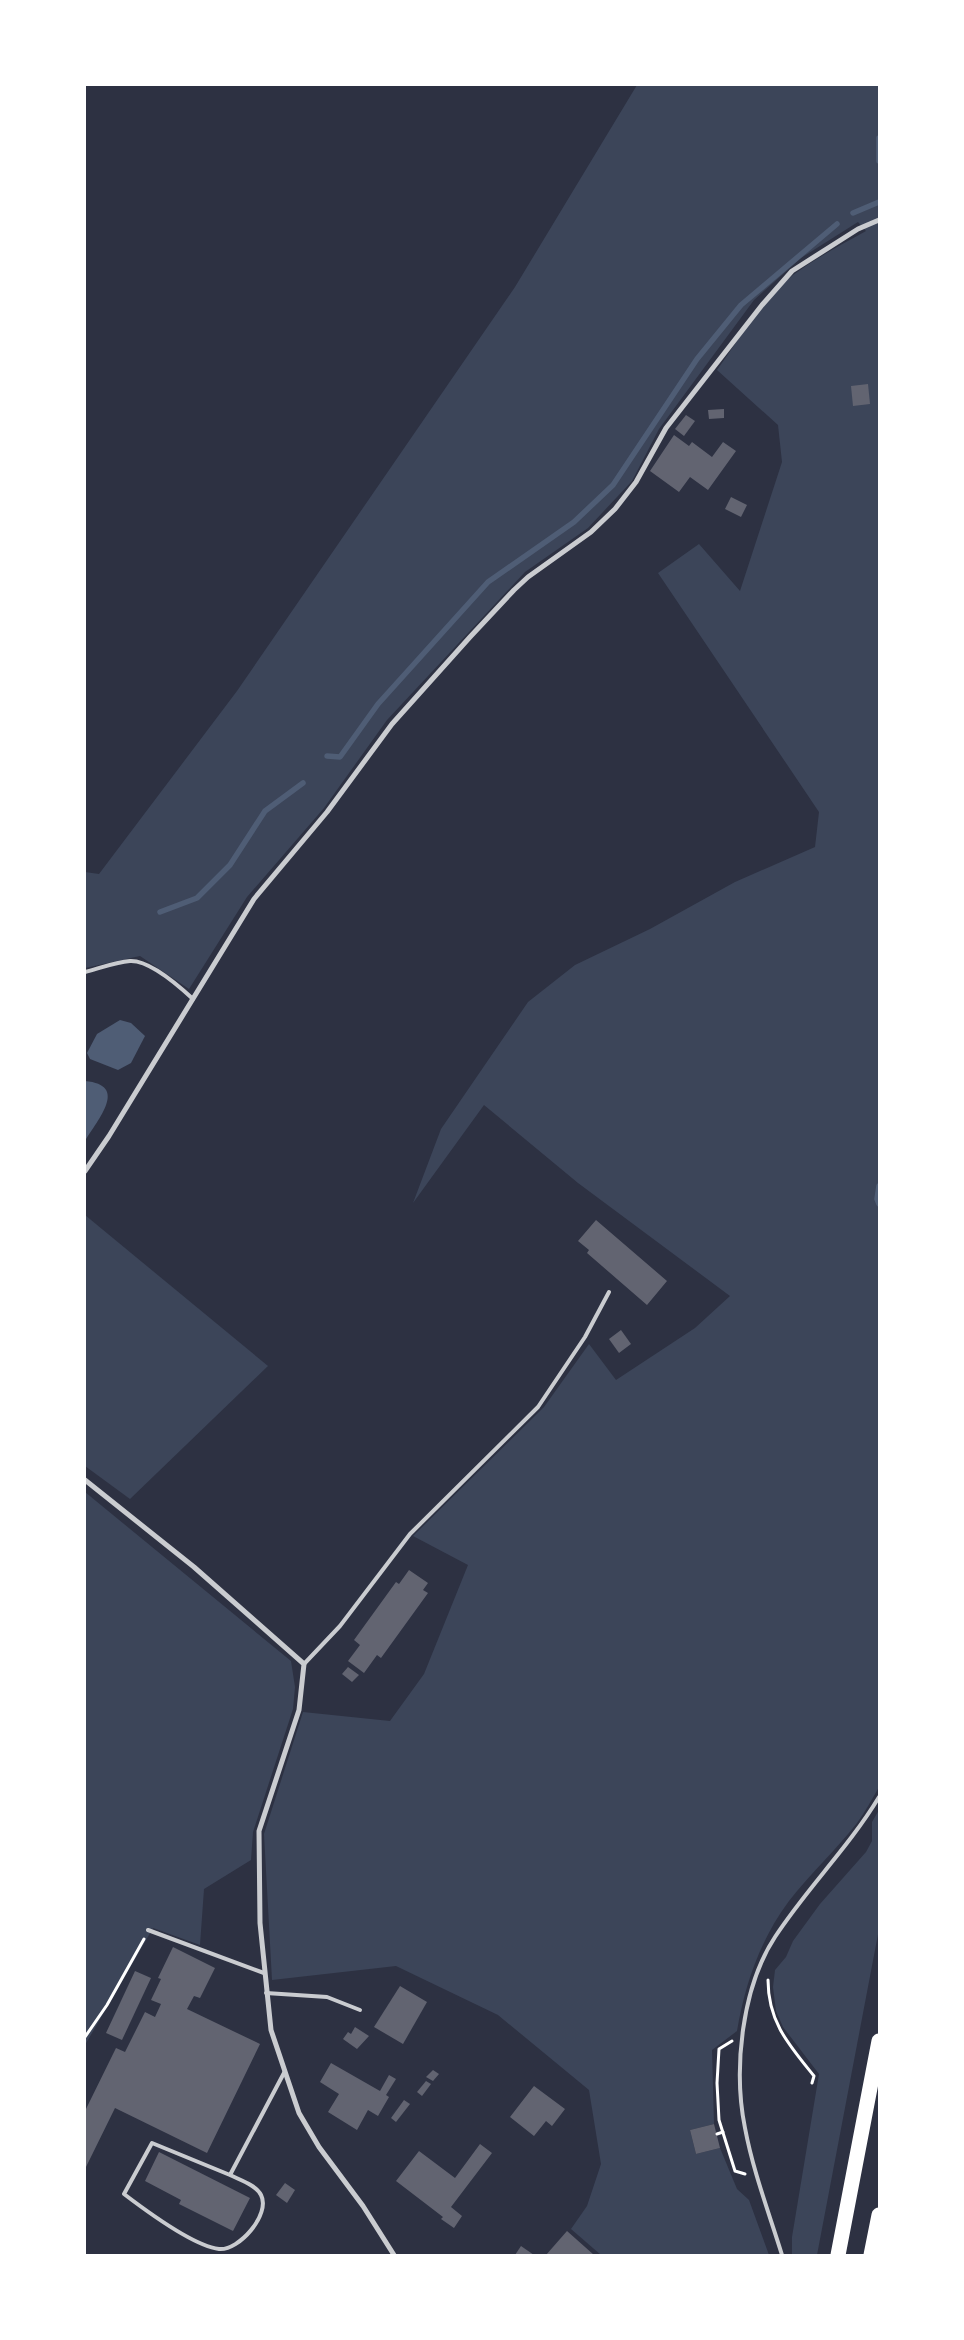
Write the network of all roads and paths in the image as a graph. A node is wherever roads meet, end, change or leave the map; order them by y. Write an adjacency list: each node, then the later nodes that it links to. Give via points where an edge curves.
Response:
1 (879, 220): 3 (street, via 858,229 792,271 666,428 636,482 615,509 591,532 514,590 392,724 327,812 254,899)
2 (85, 972): 3 (lane, via 131,961 140,963 173,981)
3 (193, 998): 4 (street)
4 (85, 1171)
5 (609, 1292): 7 (lane, via 586,1337 538,1407 410,1534 340,1626)
6 (85, 1480): 7 (street, via 194,1567)
7 (304, 1664): 11 (street, via 299,1710 259,1831)
8 (879, 1797): 10 (lane, via 860,1828 774,1938)
9 (148, 1930): 11 (lane); 15 (path, via 107,2005)
10 (759, 1970): 14 (lane); 18 (path, via 768,1974 768,1998 774,2020 814,2076)
11 (264, 1973): 12 (street)
12 (266, 1993): 13 (lane, via 327,1996); 17 (street, via 271,2030)
13 (360, 2010)
14 (741, 2035): 19 (path, via 719,2049 717,2084); 22 (lane, via 744,2126)
15 (85, 2037)
16 (879, 2040): 26 (highway)
17 (285, 2071): 21 (lane); 24 (street, via 299,2113 318,2147 363,2206)
18 (812, 2082)
19 (723, 2132): 20 (path); 22 (path, via 735,2171)
20 (716, 2134)
21 (230, 2175): 21 (lane, via 152,2142 124,2194 205,2245 222,2249 242,2242 255,2225 263,2198 258,2190)
22 (757, 2178): 25 (lane)
23 (879, 2215): 27 (highway)
24 (394, 2255)
25 (782, 2255)
26 (838, 2255)
27 (871, 2255)

